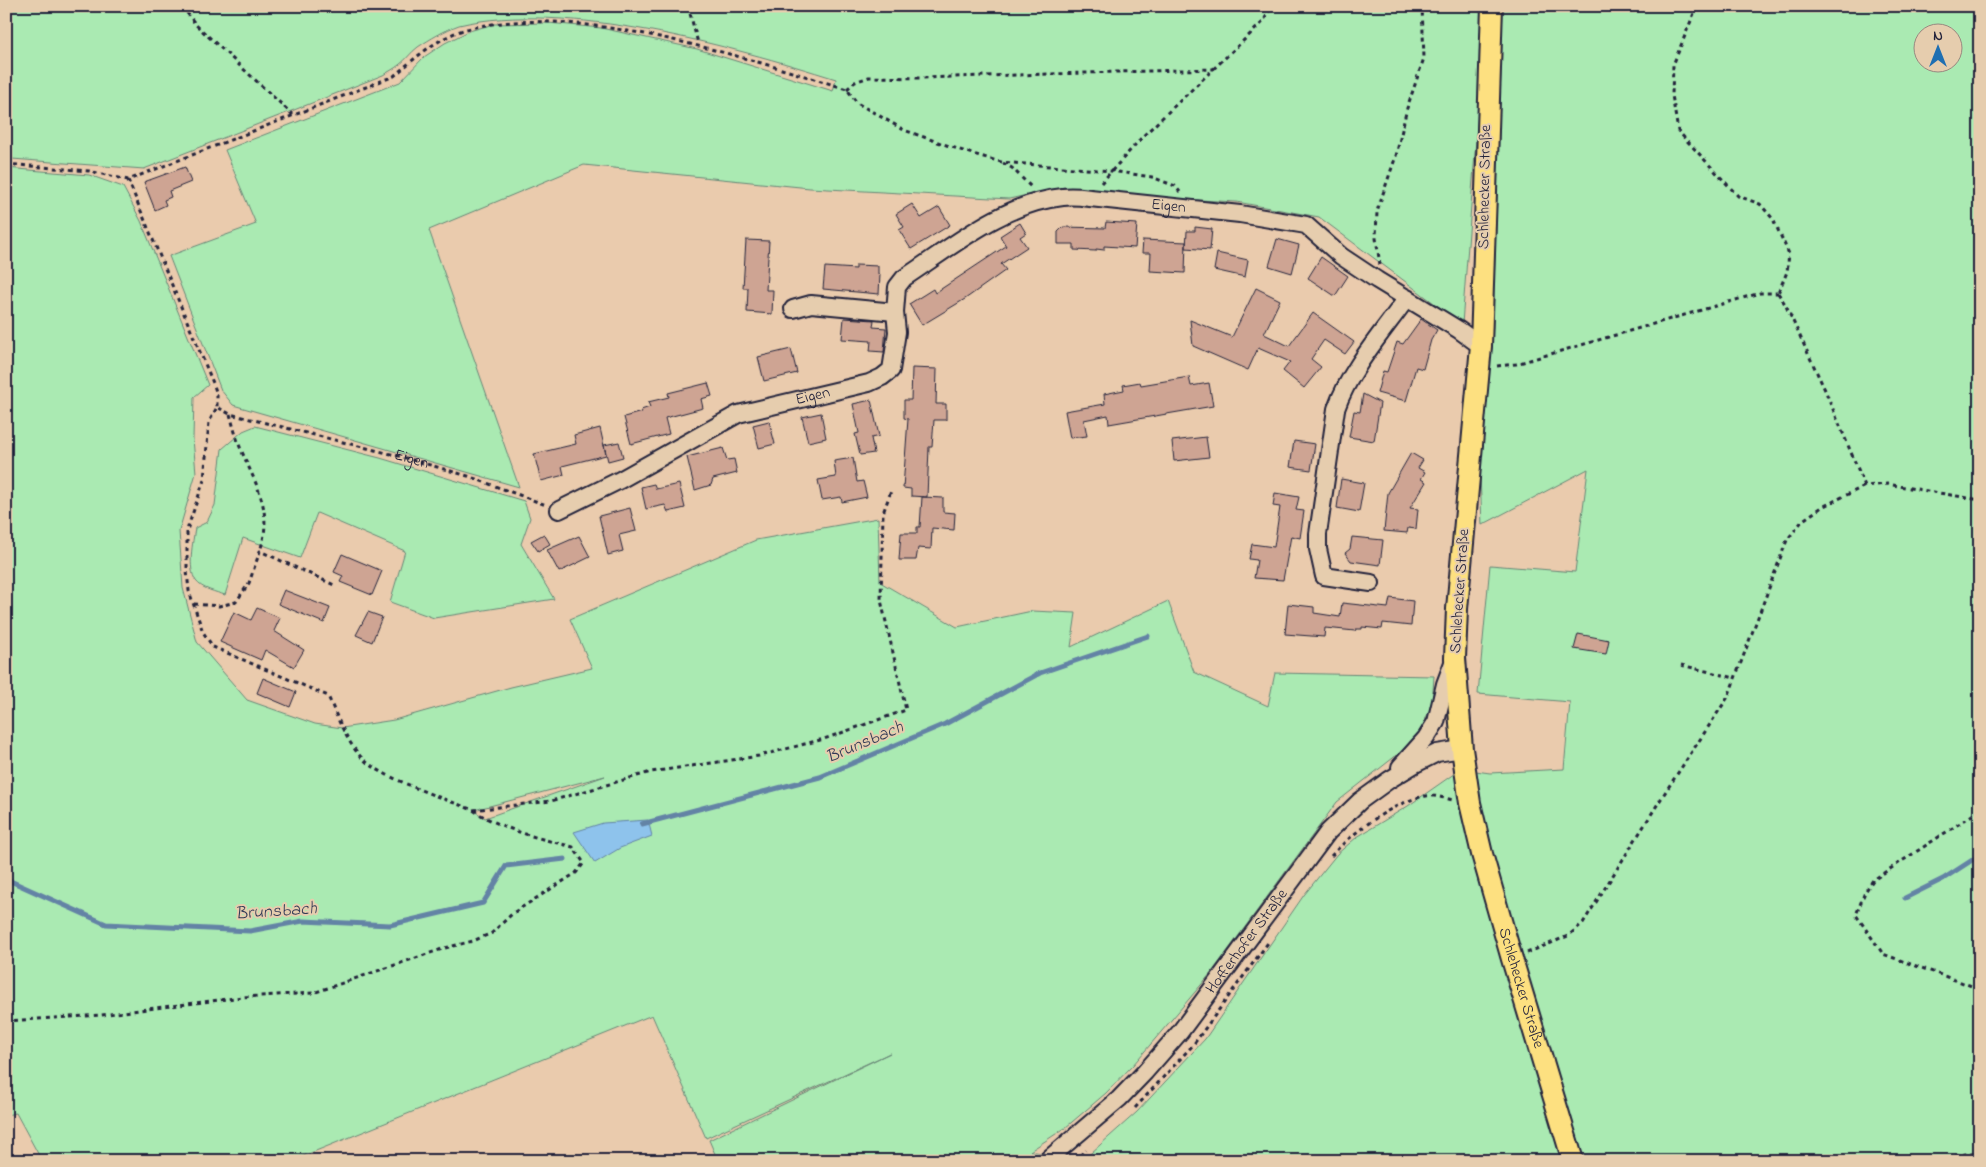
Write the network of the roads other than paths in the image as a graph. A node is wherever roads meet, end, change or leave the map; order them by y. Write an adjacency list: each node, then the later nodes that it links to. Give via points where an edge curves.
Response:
1 (1492, 6): 5 (main road, Schlehecker Straße)
2 (1407, 298): 4 (street, Eigen, via 1341,256 1306,225 1232,213 1065,196 1042,200 1002,215 904,278 897,287); 5 (street, Eigen); 7 (street, via 1341,395 1336,409 1318,534 1324,576)
3 (793, 309): 4 (street, via 811,304)
4 (895, 312): 6 (street, Eigen, via 898,332 895,351 891,370 882,377 869,383 738,414)
5 (1481, 346): 8 (main road, Schlehecker Straße)
6 (559, 510)
7 (1371, 583)
8 (1454, 658): 9 (main road, Schlehecker Straße); 10 (street, via 1436,722)
9 (1462, 749): 10 (street, Hofferhofer Straße, via 1437,754); 12 (main road, Schlehecker Straße, via 1482,854)
10 (1389, 780): 11 (street, Hofferhofer Straße, via 1360,802 1318,844 1192,1018 1151,1066 1094,1122)
11 (1046, 1161)
12 (1573, 1161)

